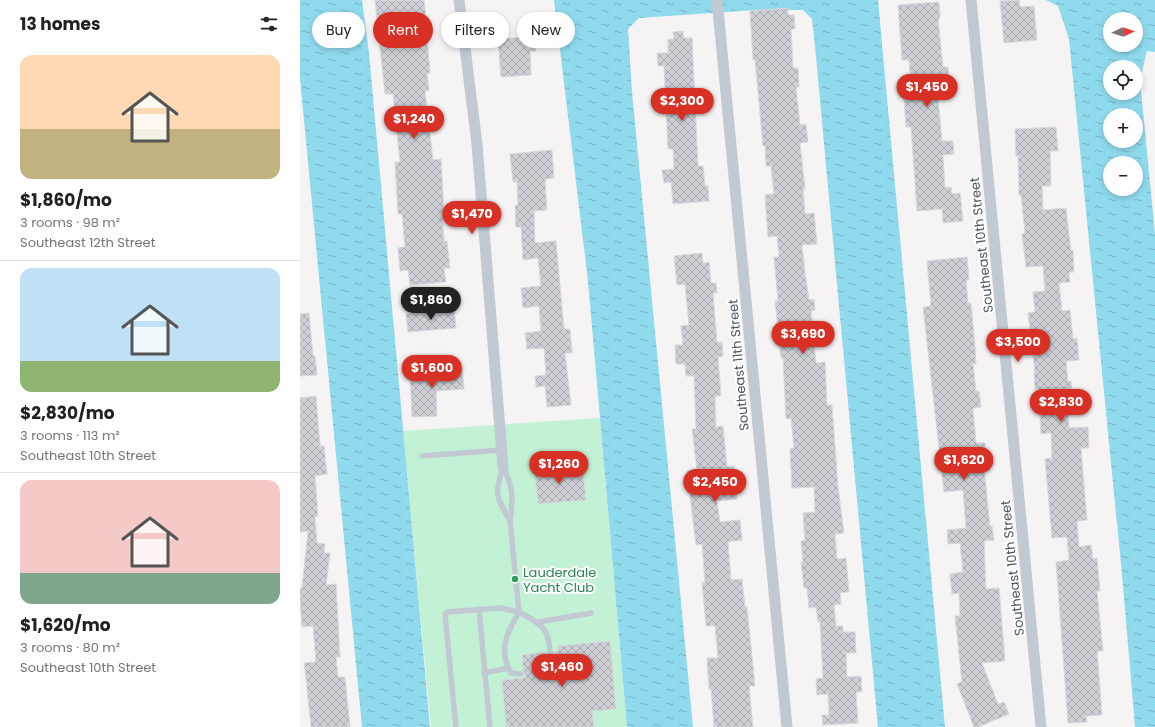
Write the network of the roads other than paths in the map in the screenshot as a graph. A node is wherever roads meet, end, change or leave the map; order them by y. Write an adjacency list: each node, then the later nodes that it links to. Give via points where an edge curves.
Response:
1 (459, 0): 4 (street, via 477,144)
2 (717, 0): 18 (street, Southeast 11th Street)
3 (971, 1): 19 (street, Southeast 10th Street)
4 (501, 450): 5 (lane); 6 (street)
5 (422, 456)
6 (503, 467): 7 (lane, via 510,480 513,496); 7 (lane, via 498,482 497,498)
7 (510, 521): 9 (lane)
8 (479, 609): 9 (lane, via 500,608); 14 (lane); 16 (lane, via 448,612 445,615)
9 (518, 612): 11 (lane); 12 (lane, via 508,630 504,645)
10 (591, 613): 11 (lane)
11 (538, 622): 13 (lane, via 547,632 550,649 551,665 550,669)
12 (508, 668): 14 (lane); 15 (lane, via 511,673)
13 (545, 671)
14 (484, 673): 17 (lane)
15 (521, 674)
16 (456, 727)
17 (490, 727)
18 (786, 727)
19 (1041, 727)

